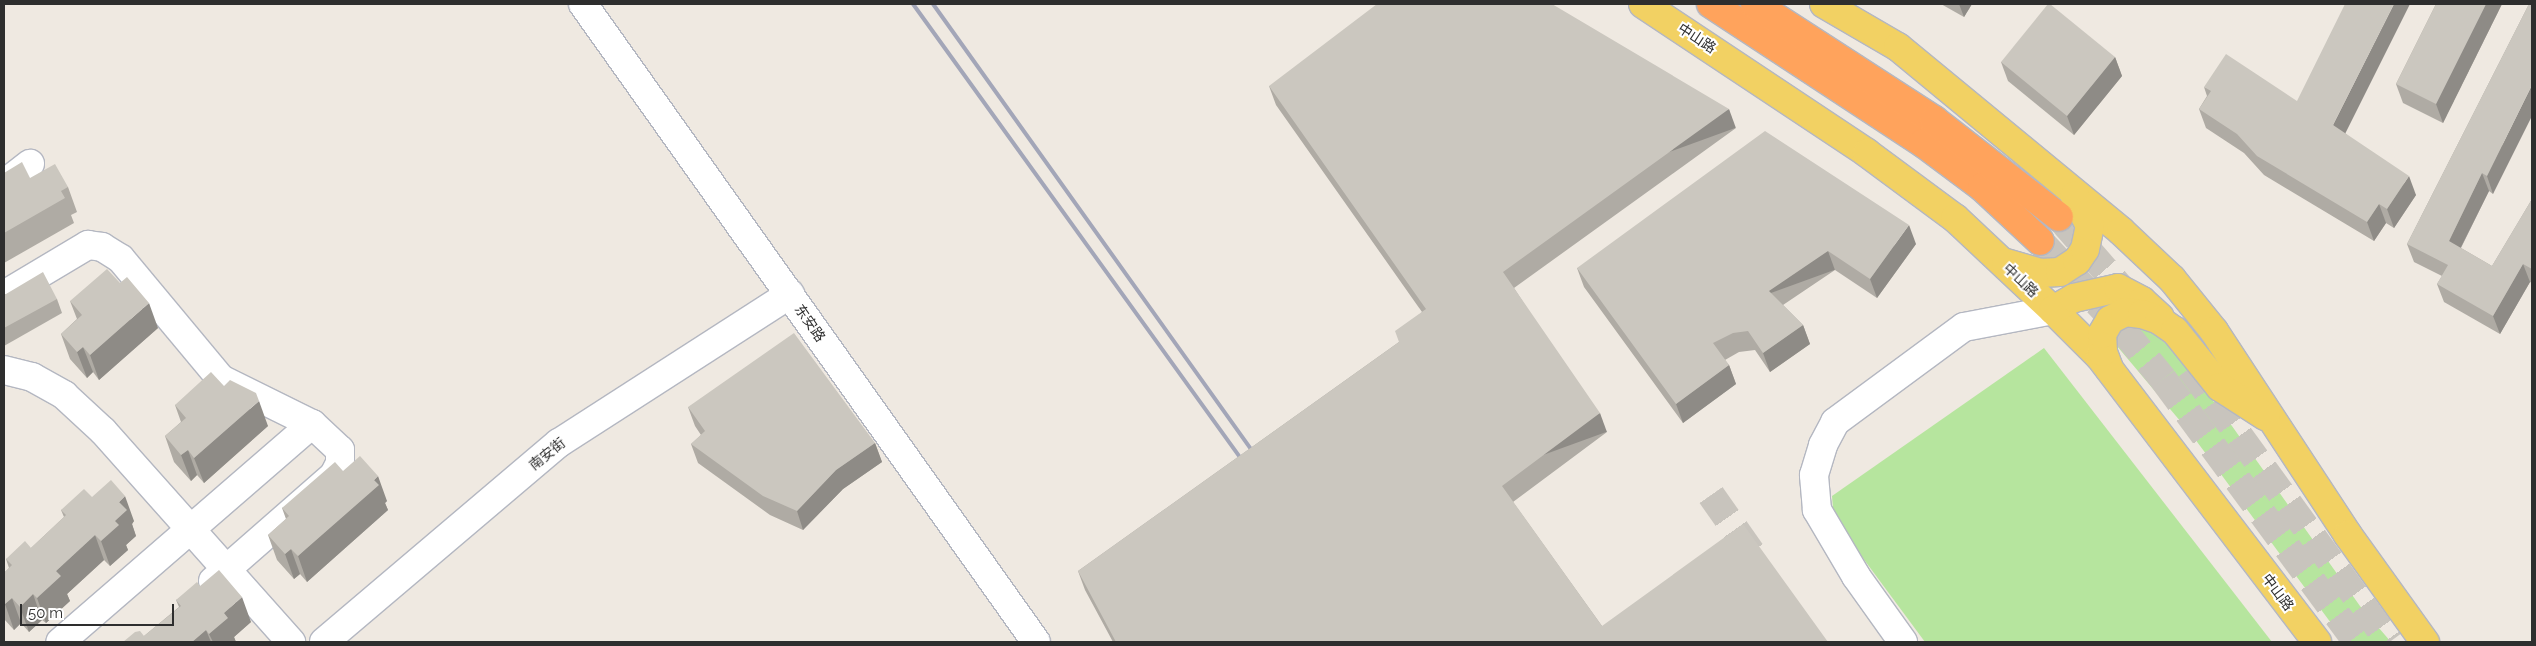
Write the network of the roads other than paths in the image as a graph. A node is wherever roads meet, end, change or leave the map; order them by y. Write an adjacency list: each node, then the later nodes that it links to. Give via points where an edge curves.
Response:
1 (583, 4): 12 (street, 东安路)
2 (1643, 4): 11 (main road, 中山路, via 1867,153 1954,218)
3 (1711, 4): 10 (highway, via 1923,143 1982,187)
4 (1755, 4): 9 (highway, via 1934,120)
5 (1840, 8): 8 (main road, via 1898,48)
6 (30, 164): 7 (street)
7 (4, 184)
8 (2069, 188): 11 (main road, via 2082,205 2090,226 2085,249 2078,261 2060,272 2040,273); 18 (main road, via 2121,230 2172,279 2214,331)
9 (2060, 216)
10 (2040, 241)
11 (1998, 259): 14 (main road, 中山路)
12 (790, 294): 25 (street, 南安街, via 559,443); 26 (street, 东安路)
13 (4, 295): 19 (street, via 88,245 102,247 121,260 221,379)
14 (2053, 310): 15 (main road, via 2074,298 2118,288 2142,300); 16 (main road, 中山路); 27 (street, via 1964,327 1835,422 1823,446 1814,475 1817,510 1856,576)
15 (2175, 331): 16 (main road, via 2142,314 2125,312 2110,320 2102,334 2103,352); 18 (main road, via 2220,387)
16 (2109, 368): 28 (main road, 中山路)
17 (4, 370): 20 (street, via 32,377 64,395 103,431)
18 (2274, 423): 29 (main road, via 2348,536)
19 (312, 424): 20 (street); 21 (street, via 340,450 340,463 334,476)
20 (191, 528): 21 (street); 23 (street)
21 (227, 569): 22 (street); 24 (street)
22 (192, 600)
23 (60, 642)
24 (291, 642)
25 (324, 642)
26 (1036, 642)
27 (1904, 642)
28 (2316, 642)
29 (2426, 642)

